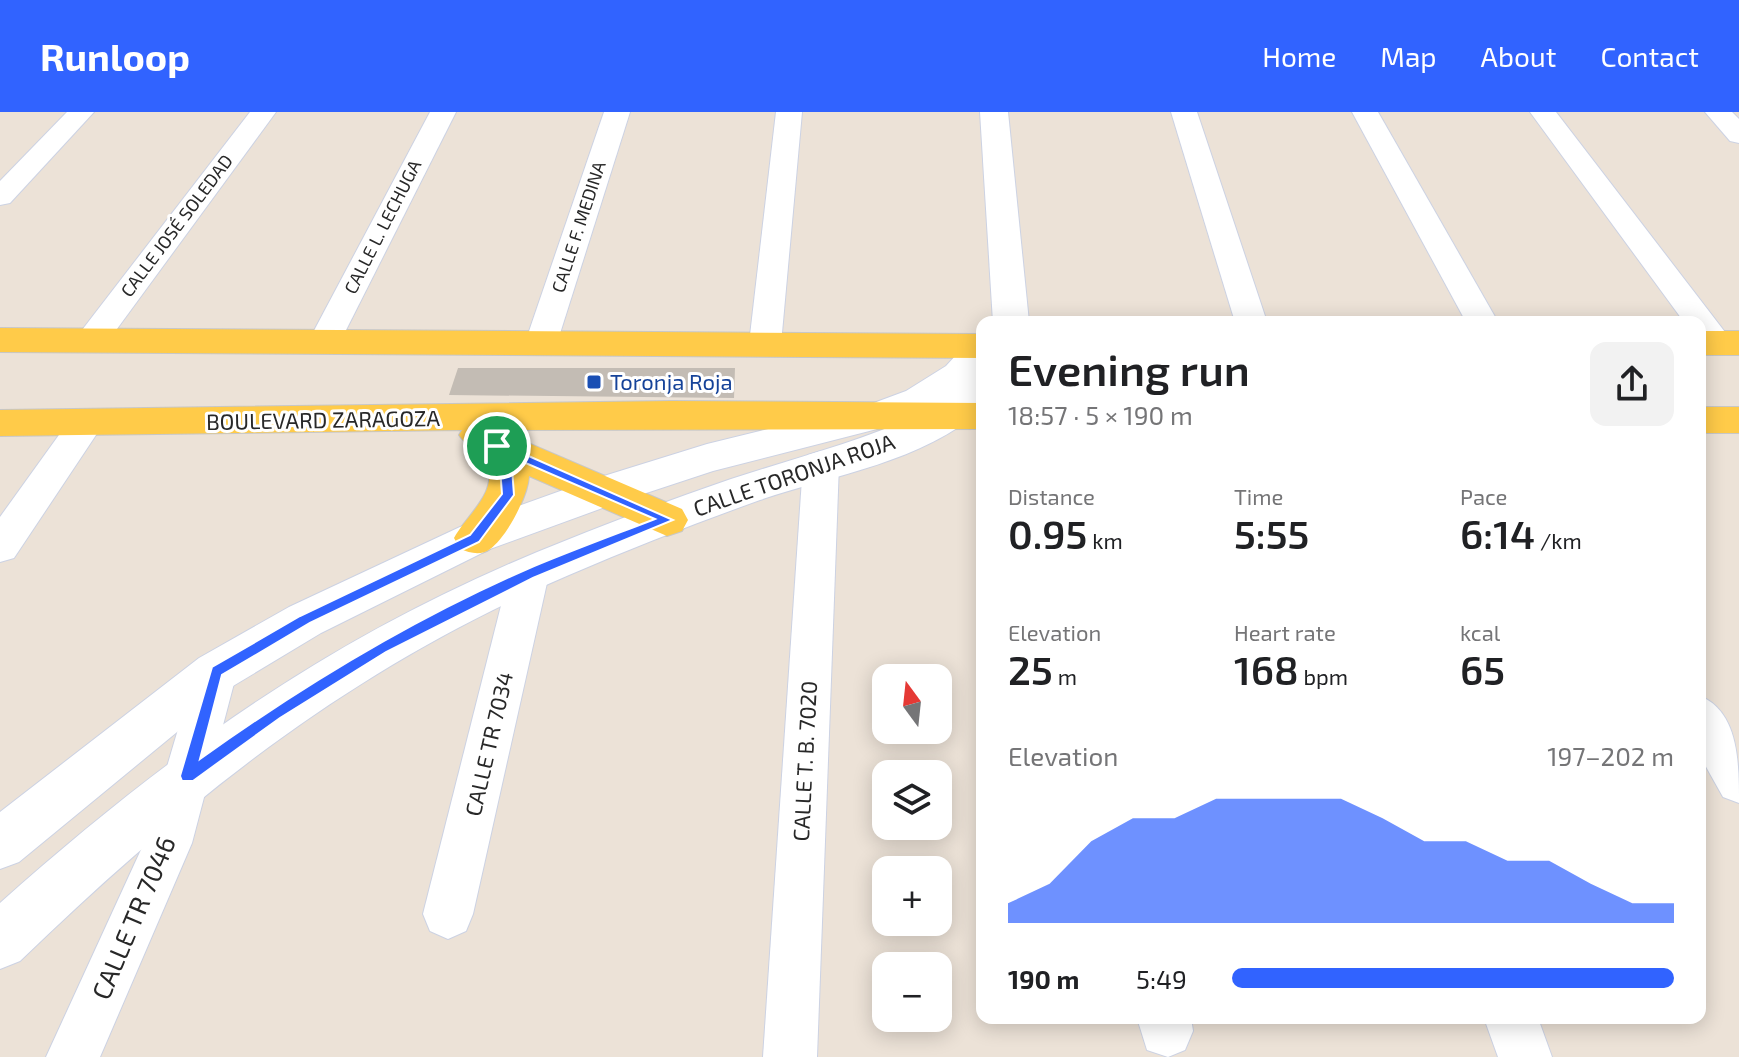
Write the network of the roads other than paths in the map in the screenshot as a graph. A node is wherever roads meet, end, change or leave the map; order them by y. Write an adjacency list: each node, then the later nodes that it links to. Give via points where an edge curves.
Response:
1 (81, 112): 12 (street)
2 (263, 112): 18 (street, CALLE JOSÉ SOLEDAD)
3 (443, 112): 19 (street, CALLE L. LECHUGA)
4 (617, 112): 20 (street, CALLE F. MEDINA)
5 (789, 112): 21 (street)
6 (994, 112): 13 (street)
7 (1184, 112): 14 (street)
8 (1365, 112): 15 (street)
9 (1543, 112): 16 (street)
10 (1718, 112): 11 (street)
11 (1739, 135)
12 (0, 197)
13 (1010, 316)
14 (1249, 316)
15 (1479, 316)
16 (1698, 316)
17 (0, 340): 18 (main road)
18 (91, 341): 19 (main road)
19 (324, 342): 20 (main road)
20 (541, 343): 21 (main road)
21 (765, 344): 22 (main road)
22 (976, 348)
23 (976, 355): 25 (street, CALLE TORONJA ROJA, via 940,388)
24 (976, 398): 26 (street, CALLE TORONJA ROJA)
25 (881, 415): 26 (main road, BOULEVARD ZARAGOZA); 27 (main road, BOULEVARD ZARAGOZA); 34 (street, CALLE TORONJA ROJA, via 707,458)
26 (966, 416): 33 (street, CALLE TORONJA ROJA)
27 (454, 419): 31 (main road, BOULEVARD ZARAGOZA); 32 (main road)
28 (1706, 420): 29 (main road)
29 (1739, 420)
30 (0, 423): 31 (main road, BOULEVARD ZARAGOZA)
31 (86, 423): 37 (street)
32 (497, 446): 34 (main road); 36 (main road, via 508,495)
33 (821, 464): 35 (street, CALLE TORONJA ROJA); 48 (street, CALLE T. B. 7020)
34 (605, 491): 35 (main road); 36 (street, CALLE TORONJA ROJA)
35 (667, 520): 38 (street, CALLE TORONJA ROJA)
36 (475, 538): 39 (street, CALLE TORONJA ROJA, via 305,620)
37 (0, 547)
38 (529, 574): 41 (street, CALLE TORONJA ROJA, via 340,672); 44 (street, CALLE TR 7034)
39 (216, 672): 41 (street, CALLE TR 7046); 43 (street, CALLE TORONJA ROJA)
40 (1706, 725): 42 (street)
41 (188, 776): 45 (street, CALLE TORONJA ROJA); 47 (street, CALLE TR 7046, via 158,868)
42 (1739, 782)
43 (0, 844)
44 (448, 914)
45 (0, 941)
46 (1513, 1024): 49 (street)
47 (73, 1057)
48 (790, 1057)
49 (1525, 1057)

